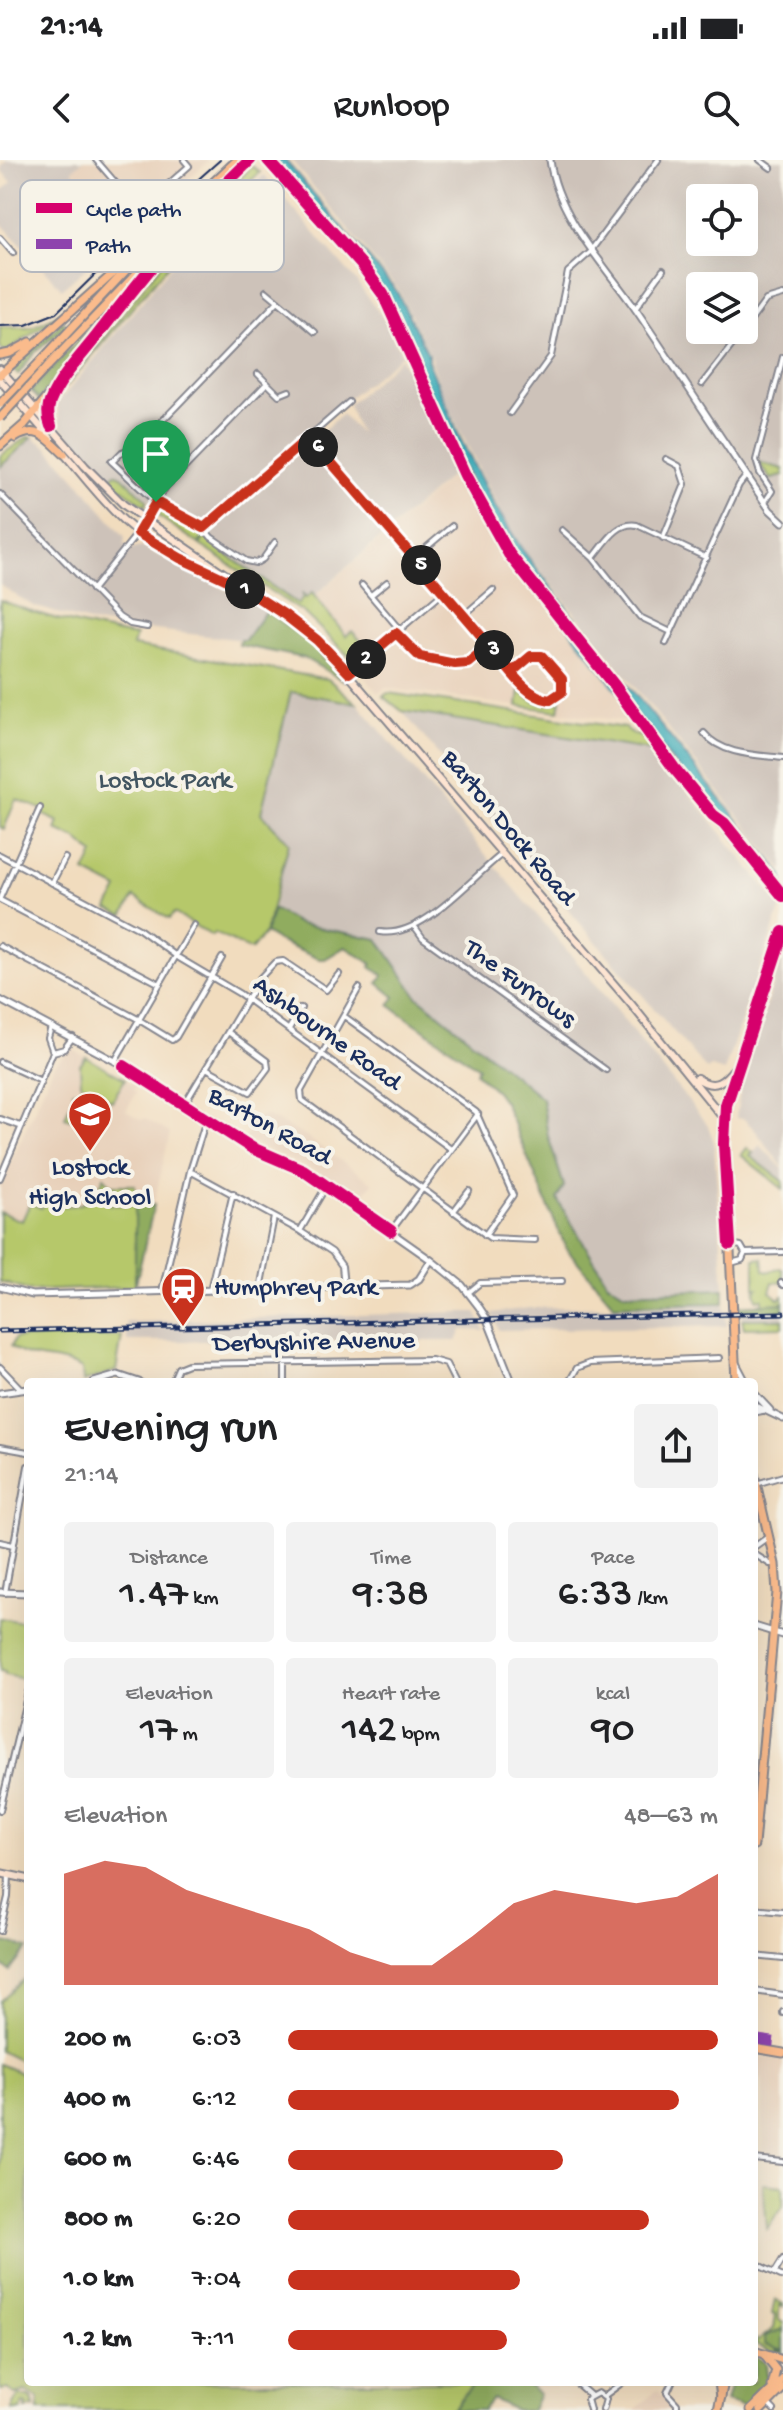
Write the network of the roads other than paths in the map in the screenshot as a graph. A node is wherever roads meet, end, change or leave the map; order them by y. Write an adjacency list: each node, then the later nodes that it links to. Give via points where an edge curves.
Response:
1 (96, 160): 9 (street)
2 (184, 160): 10 (street, via 189,166)
3 (237, 160): 11 (main road)
4 (250, 160): 12 (main road)
5 (550, 160): 14 (street, via 560,195)
6 (760, 160): 8 (street)
7 (655, 161): 14 (street)
8 (771, 168)
9 (114, 180)
10 (173, 180)
11 (216, 180)
12 (229, 180)
13 (0, 238): 15 (street)
14 (592, 250): 24 (street); 41 (street, via 568,272 551,356)
15 (13, 253)
16 (663, 270): 24 (street)
17 (114, 272): 26 (main road)
18 (126, 272): 32 (main road)
19 (135, 272): 32 (main road)
20 (150, 272): 31 (main road)
21 (266, 291): 23 (street)
22 (783, 295): 25 (street, via 766,300)
23 (278, 301): 27 (street); 50 (street, via 139,445 111,462)
24 (635, 309): 48 (street)
25 (758, 311)
26 (47, 332): 29 (main road); 33 (main road)
27 (315, 332)
28 (733, 344): 36 (street)
29 (0, 355)
30 (783, 357): 51 (street, via 756,460 772,491)
31 (78, 360): 40 (main road); 43 (main road, via 51,400)
32 (43, 364): 39 (main road, bridge); 42 (main road, bridge)
33 (1, 374): 40 (main road, Barton Dock Road)
34 (258, 374): 35 (street)
35 (267, 383): 37 (street, via 279,395); 50 (street)
36 (702, 384)
37 (289, 391)
38 (349, 402): 44 (street)
39 (0, 404)
40 (34, 413): 43 (main road, Barton Dock Road); 45 (main road); 46 (main road, Barton Dock Road)
41 (510, 413)
42 (0, 418)
43 (51, 426): 52 (main road, Barton Dock Road, via 101,483)
44 (309, 437): 55 (street); 60 (street)
45 (0, 447): 46 (main road, via 33,431)
46 (64, 454): 57 (main road, Barton Dock Road)
47 (666, 459): 58 (street, via 679,466 685,484)
48 (747, 476): 51 (street); 62 (street)
49 (0, 494): 66 (street)
50 (156, 502): 52 (street); 55 (street)
51 (765, 502): 53 (street)
52 (145, 520): 57 (street); 65 (main road, Barton Dock Road)
53 (783, 522)
54 (452, 526): 60 (street)
55 (204, 528): 59 (street, via 250,563 263,559)
56 (562, 530): 61 (street)
57 (138, 533): 65 (main road, Barton Dock Road); 66 (street)
58 (663, 538): 61 (street, via 637,525 623,525); 62 (street)
59 (275, 542)
60 (414, 558): 68 (street)
61 (593, 558): 73 (street, via 640,617)
62 (707, 558): 73 (street)
63 (387, 582): 69 (street)
64 (362, 585): 69 (street)
65 (240, 586): 77 (main road, Barton Dock Road, via 303,628)
66 (92, 590): 71 (street, via 125,622)
67 (493, 590): 70 (street)
68 (444, 592): 70 (street); 72 (street)
69 (371, 595): 72 (street)
70 (464, 615): 75 (street)
71 (147, 627)
72 (398, 632): 75 (street, via 420,657 455,664 468,663); 77 (street)
73 (671, 632): 74 (street)
74 (666, 643)
75 (489, 645): 76 (street)
76 (512, 672): 76 (street, via 537,697 550,700 562,692 562,679 542,656 531,656)
77 (349, 673): 81 (main road, Barton Dock Road)
78 (704, 733): 79 (street, via 732,750)
79 (783, 758)
80 (40, 808): 84 (street)
81 (502, 854): 88 (street); 114 (main road, Barton Dock Road)
82 (0, 855): 84 (street, Ashbourne Road)
83 (65, 858): 85 (street)
84 (16, 864): 85 (street, Ashbourne Road); 86 (street)
85 (52, 883): 92 (street, Ashbourne Road, via 137,928)
86 (0, 899): 96 (street)
87 (194, 925): 92 (street)
88 (415, 927): 89 (street); 113 (street, The Furrows, via 423,938)
89 (380, 932)
90 (783, 932): 111 (main road)
91 (0, 946): 102 (street)
92 (176, 956): 95 (street, Ashbourne Road); 96 (street)
93 (222, 958): 95 (street)
94 (339, 974): 98 (street, via 324,990 280,960)
95 (211, 977): 98 (street, Ashbourne Road); 102 (street, via 174,1039)
96 (160, 984): 102 (street)
97 (359, 988): 101 (street)
98 (247, 999): 104 (street, Ashbourne Road); 105 (street)
99 (0, 1000): 103 (street, Barton Road)
100 (301, 1008): 104 (street)
101 (344, 1016): 108 (street); 117 (street)
102 (139, 1020): 109 (street)
103 (51, 1026): 106 (street, Barton Road); 107 (street)
104 (289, 1029): 108 (street, Ashbourne Road)
105 (228, 1032): 112 (street); 112 (street, via 267,1061 268,1068 250,1092)
106 (73, 1037): 107 (street, via 64,1049); 109 (street, Barton Road)
107 (53, 1052): 115 (street)
108 (323, 1054): 122 (street, Ashbourne Road); 126 (street, via 302,1089 302,1100)
109 (115, 1061): 116 (street, Barton Road)
110 (0, 1062): 115 (street)
111 (738, 1063): 114 (main road, via 713,1085); 119 (main road)
112 (206, 1068): 116 (street)
113 (606, 1070)
114 (687, 1072): 119 (main road, Barton Dock Road)
115 (41, 1081): 121 (street)
116 (184, 1105): 120 (street, Barton Road)
117 (478, 1114): 122 (street); 133 (street, via 513,1195)
118 (0, 1119): 121 (street)
119 (724, 1119): 135 (main road)
120 (206, 1120): 123 (street); 125 (street, Barton Road)
121 (21, 1127): 124 (street)
122 (451, 1149): 126 (street)
123 (190, 1171): 128 (street); 145 (street)
124 (1, 1175)
125 (327, 1185): 131 (street); 132 (street, Barton Road)
126 (422, 1189): 129 (street); 132 (street)
127 (469, 1191): 129 (street)
128 (233, 1193): 130 (street); 144 (street)
129 (453, 1212): 133 (street)
130 (274, 1216): 131 (street); 143 (street)
131 (300, 1231): 142 (street, via 339,1259)
132 (391, 1231): 138 (street, Barton Road)
133 (485, 1235): 134 (street)
134 (535, 1240)
135 (730, 1244): 137 (street); 139 (main road)
136 (783, 1252): 137 (street)
137 (745, 1253): 139 (street)
138 (431, 1260): 142 (street, via 414,1284); 146 (street, Barton Road)
139 (731, 1263): 148 (main road)
140 (562, 1281): 146 (street, via 483,1283)
141 (0, 1287): 145 (street, via 32,1295)
142 (344, 1287): 143 (street)
143 (260, 1289): 144 (street)
144 (210, 1290): 145 (street)
145 (162, 1291)
146 (468, 1293): 156 (street, Barton Road, via 487,1319)
147 (719, 1358): 157 (street, via 590,1363 577,1368)
148 (734, 1358): 158 (main road); 159 (street)
149 (285, 1363): 153 (street, Derbyshire Avenue, via 184,1364); 154 (street); 155 (street, Derbyshire Avenue, via 437,1360 448,1366)
150 (0, 1367): 160 (street)
151 (108, 1378): 152 (street)
152 (127, 1378)
153 (174, 1378)
154 (285, 1378)
155 (453, 1378)
156 (510, 1378)
157 (571, 1378)
158 (736, 1378)
159 (744, 1378)
160 (24, 1389): 161 (street)
161 (0, 1393)
162 (758, 1397): 166 (street)
163 (758, 1407): 164 (street)
164 (766, 1411): 165 (street); 166 (street)
165 (758, 1412)
166 (775, 1414): 167 (street)
167 (783, 1419)
168 (0, 1447): 169 (street)
169 (24, 1451)
170 (783, 1476): 171 (street)
171 (758, 1483)
172 (24, 1487): 177 (street)
173 (758, 1492): 174 (main road)
174 (769, 1536): 176 (street); 179 (main road)
175 (0, 1542): 177 (street)
176 (758, 1543)
177 (13, 1545): 180 (street)
178 (758, 1556): 179 (street)
179 (778, 1567): 183 (main road)
180 (2, 1593): 181 (street)
181 (24, 1593)
182 (758, 1627): 183 (street)
183 (779, 1634): 186 (main road)
184 (24, 1709): 185 (street)
185 (0, 1810)
186 (758, 1811)
187 (0, 1873): 188 (main road)
188 (9, 1875): 189 (main road); 192 (street)
189 (24, 1879)
190 (758, 1909): 191 (street)
191 (783, 1912)
192 (0, 1931)
193 (758, 1956): 194 (street)
194 (783, 1959)
195 (758, 1991): 196 (street)
196 (783, 1995)
197 (758, 2049): 198 (main road)
198 (783, 2053)
199 (758, 2159): 200 (street)
200 (783, 2162)
201 (783, 2259): 203 (street)
202 (758, 2265): 203 (street)
203 (775, 2272): 204 (street)
204 (783, 2277)
205 (758, 2353): 206 (main road)
206 (765, 2356): 207 (main road); 213 (main road, via 776,2370)
207 (783, 2360)
208 (783, 2379): 213 (main road)
209 (580, 2386): 215 (street)
210 (618, 2386): 216 (street)
211 (670, 2386): 220 (street, via 667,2393)
212 (721, 2386): 221 (main road)
213 (771, 2388): 222 (main road)
214 (783, 2388): 217 (main road)
215 (590, 2395): 216 (street); 218 (street)
216 (604, 2396): 219 (street)
217 (767, 2408)
218 (590, 2410)
219 (603, 2410)
220 (678, 2410)
221 (718, 2410)
222 (751, 2410)

